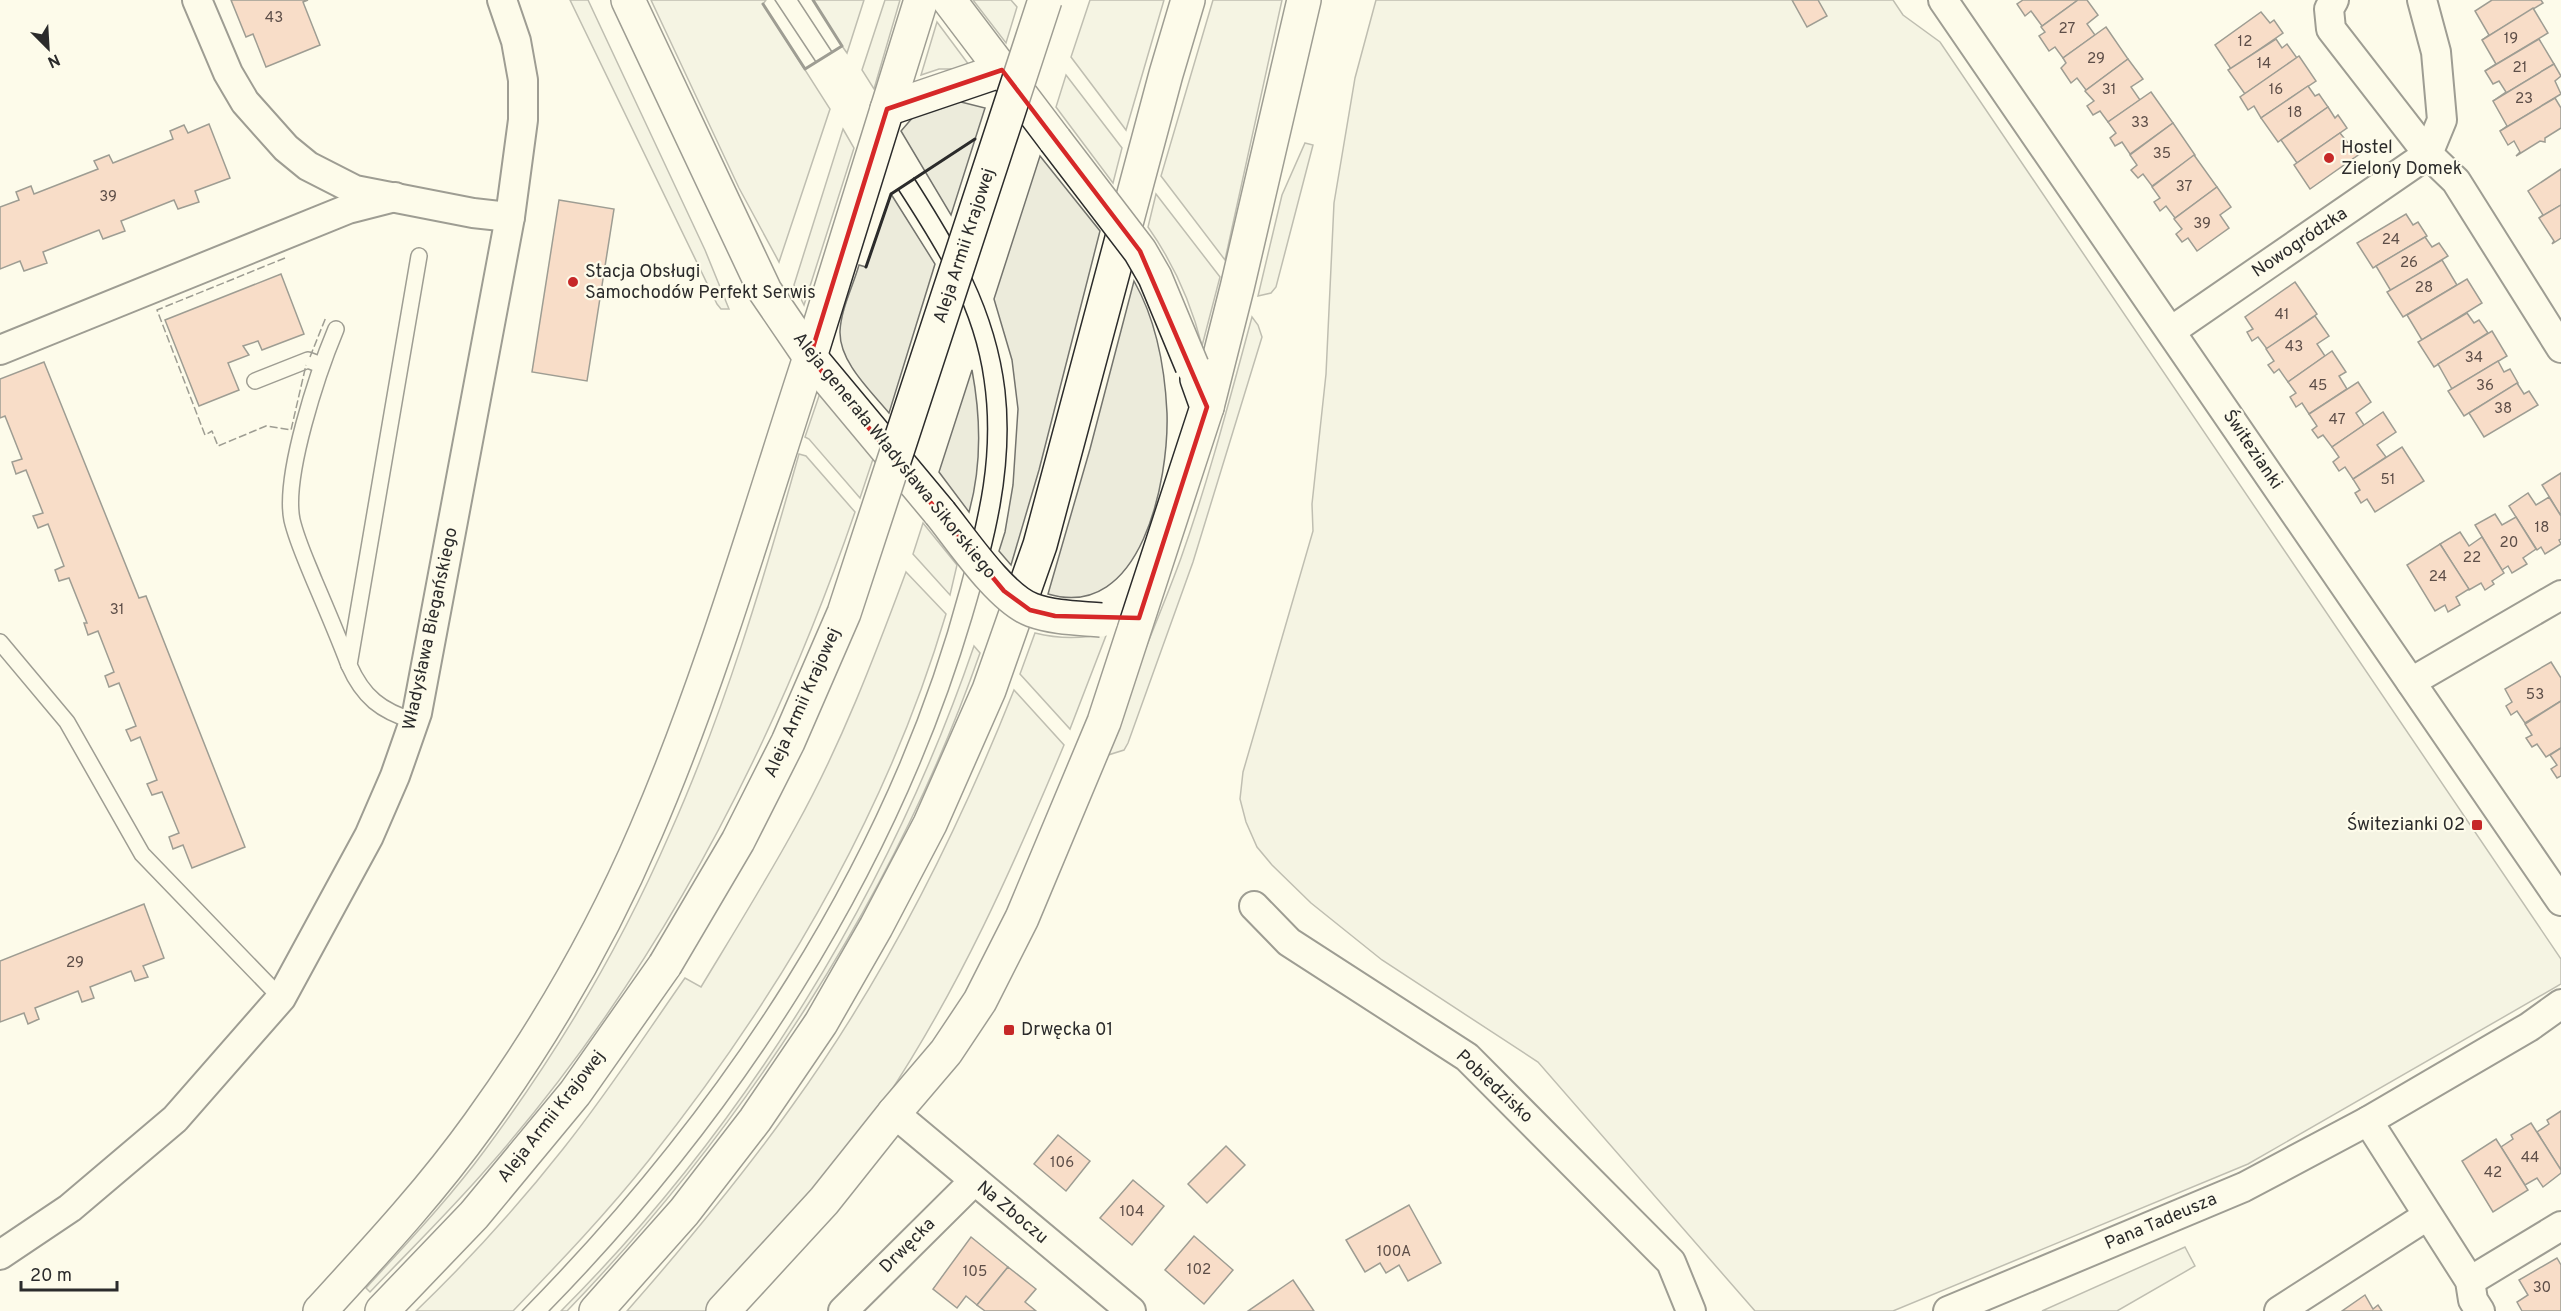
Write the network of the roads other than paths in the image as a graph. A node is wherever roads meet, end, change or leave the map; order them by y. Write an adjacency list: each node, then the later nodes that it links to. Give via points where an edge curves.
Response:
1 (197, 0): 15 (street, via 233,83 286,148 308,166 355,190)
2 (502, 0): 16 (street, Władysława Biegańskiego, via 516,42 522,80 523,120)
3 (628, 0): 22 (main road, Aleja generała Władysława Sikorskiego, via 765,291)
4 (921, 0): 13 (main road)
5 (949, 0): 12 (main road)
6 (1045, 0): 44 (main road, Aleja Armii Krajowej, bridge, via 844,614 788,742 738,840 664,965 575,1094 474,1215)
7 (1188, 0): 45 (main road, via 1040,545 988,690 930,824 821,1023 755,1120 684,1212)
8 (1305, 0): 25 (main road)
9 (1943, 0): 19 (street, Świtezianki)
10 (2334, 0): 14 (street, via 2329,9 2331,29)
11 (2422, 0): 14 (street, via 2436,52 2442,120)
12 (1002, 70): 13 (main road); 25 (main road, bridge, via 1140,250 1155,277)
13 (886, 109): 22 (main road)
14 (2428, 154): 19 (street, Nowogródzka); 20 (street, via 2456,181)
15 (395, 197): 16 (street); 21 (street, via 348,209)
16 (510, 217): 31 (street, Władysława Biegańskiego)
17 (418, 256): 29 (lane)
18 (336, 329): 23 (lane)
19 (2171, 331): 30 (street, Świtezianki)
20 (2561, 348)
21 (0, 350)
22 (810, 357): 27 (main road, Aleja generała Władysława Sikorskiego, bridge, via 1004,591 1030,610 1055,616); 43 (main road, via 695,712 646,833 594,939 537,1037 479,1124 413,1207)
23 (321, 365): 24 (lane, via 308,360); 29 (lane, via 293,472 292,519)
24 (255, 381)
25 (1207, 407): 27 (main road)
26 (2561, 595): 30 (street)
27 (1139, 618): 36 (main road, via 1104,722 1022,918 980,1001 946,1052)
28 (0, 642): 34 (lane, via 67,722 142,855)
29 (349, 665): 31 (lane, via 370,699)
30 (2411, 682): 32 (street, Świtezianki)
31 (414, 722): 34 (street, Władysława Biegańskiego, via 369,836)
32 (2561, 901)
33 (1254, 906): 49 (street, Pobiedzisko, via 1289,942 1467,1057 1671,1262)
34 (281, 998): 41 (street, Władysława Biegańskiego, via 175,1119 70,1208)
35 (2561, 1004): 37 (street, Pana Tadeusza, via 2529,1027)
36 (894, 1113): 38 (street, Na Zboczu); 46 (main road, via 824,1201)
37 (2368, 1121): 39 (street); 50 (street, Pana Tadeusza, via 2244,1187)
38 (974, 1181): 47 (street, Drwęcka); 48 (street, Na Zboczu)
39 (2427, 1216): 42 (street); 51 (street)
40 (2561, 1226): 42 (street)
41 (0, 1255)
42 (2470, 1281): 52 (street)
43 (320, 1311)
44 (382, 1311)
45 (596, 1311)
46 (723, 1311)
47 (843, 1311)
48 (1131, 1311)
49 (1691, 1311)
50 (1948, 1311)
51 (2279, 1311)
52 (2480, 1311)

